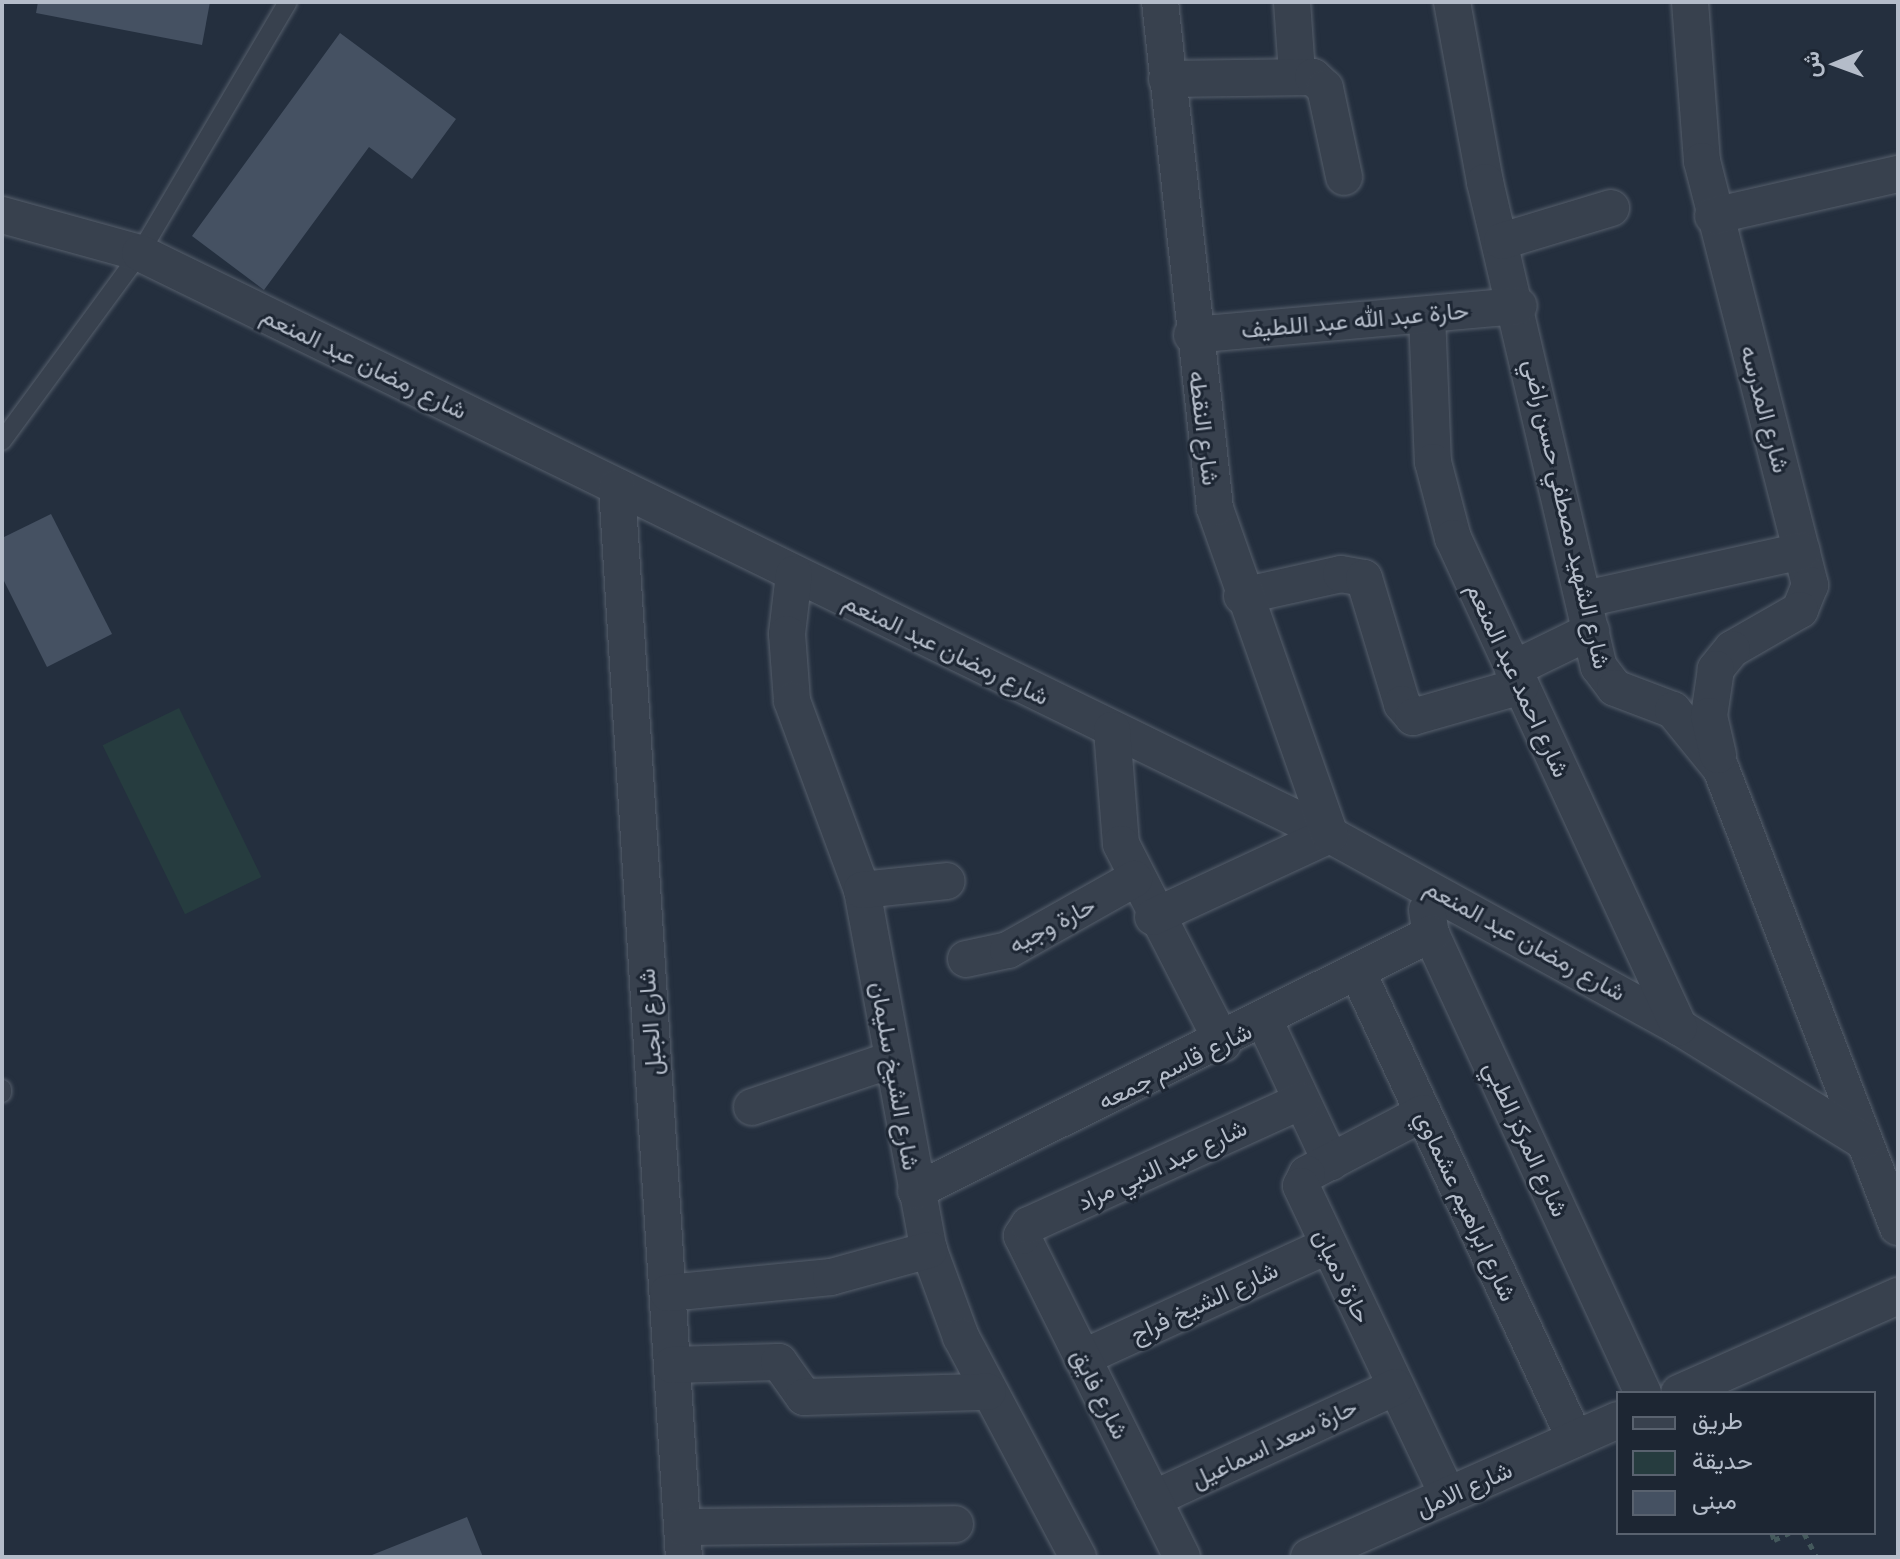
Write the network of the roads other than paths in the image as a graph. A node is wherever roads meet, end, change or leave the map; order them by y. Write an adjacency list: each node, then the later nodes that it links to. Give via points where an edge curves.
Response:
1 (288, 2): 14 (lane)
2 (1160, 2): 7 (street, شارع النقطه)
3 (1292, 2): 6 (street)
4 (1452, 2): 13 (street, شارع الشهيد مصطفي حسن راضي)
5 (1690, 2): 12 (street, شارع المدرسه, via 1694,106)
6 (1297, 74): 7 (street); 9 (street, via 1325,88)
7 (1167, 79): 17 (street, شارع النقطه)
8 (1898, 174): 12 (street)
9 (1344, 177)
10 (1611, 208): 13 (street)
11 (2, 215): 14 (street, شارع رمضان عبد المنعم)
12 (1713, 216): 20 (street, شارع المدرسه)
13 (1502, 241): 15 (street, شارع الشهيد مصطفي حسن راضي)
14 (140, 253): 18 (lane); 19 (street, شارع رمضان عبد المنعم)
15 (1519, 306): 16 (street, حارة عبد الله عبد اللطيف); 23 (street, شارع الشهيد مصطفي حسن راضي)
16 (1427, 315): 17 (street, حارة عبد الله عبد اللطيف); 24 (street, شارع احمد عبد المنعم, via 1428,422 1441,501)
17 (1192, 335): 22 (street, شارع النقطه, via 1215,508)
18 (2, 441)
19 (617, 487): 21 (street, شارع رمضان عبد المنعم); 50 (street, شارع الجبل)
20 (1802, 551): 23 (street); 26 (street, شارع المدرسه, via 1808,600 1732,649 1716,669 1709,716)
21 (794, 574): 25 (street, شارع رمضان عبد المنعم); 31 (street, شارع الشيخ سليمان, via 787,634 792,701)
22 (1242, 596): 24 (street, via 1341,574 1364,578 1402,704 1413,717); 27 (street, شارع النقطه)
23 (1588, 615): 24 (street); 26 (street, شارع الشهيد مصطفي حسن راضي, via 1604,679 1673,710)
24 (1517, 678): 37 (street, شارع احمد عبد المنعم)
25 (1112, 730): 27 (street, شارع رمضان عبد المنعم); 28 (street, via 1113,806)
26 (1721, 769): 43 (street, شارع الشهيد مصطفي حسن راضي)
27 (1330, 835): 30 (street, شارع رمضان عبد المنعم); 32 (street)
28 (1134, 879): 32 (street); 34 (street, حارة وجيه, via 1008,950)
29 (947, 881): 31 (street)
30 (1422, 881): 33 (street, شارع المركز الطبي); 37 (street, شارع رمضان عبد المنعم)
31 (862, 890): 39 (street, شارع الشيخ سليمان)
32 (1153, 917): 38 (street)
33 (1431, 934): 35 (street, شارع قاسم جمعه); 55 (street, شارع المركز الطبي)
34 (966, 959)
35 (1358, 973): 36 (street, شارع قاسم جمعه); 42 (street, شارع ابراهيم عشماوي)
36 (1265, 1022): 38 (street, شارع قاسم جمعه); 40 (street)
37 (1679, 1027): 43 (street, شارع رمضان عبد المنعم)
38 (1223, 1043): 45 (street, شارع قاسم جمعه)
39 (891, 1060): 41 (street); 45 (street, شارع الشيخ سليمان)
40 (1301, 1101): 44 (street); 47 (street, شارع عبد النبي مراد)
41 (752, 1107)
42 (1423, 1113): 44 (street, حارة دميان); 59 (street, شارع ابراهيم عشماوي)
43 (1863, 1141): 46 (street, شارع الشهيد مصطفي حسن راضي)
44 (1331, 1162): 48 (street, حارة دميان, via 1301,1186)
45 (916, 1191): 49 (street, شارع الشيخ سليمان)
46 (1898, 1227)
47 (1024, 1230): 52 (street, شارع فايق)
48 (1327, 1246): 52 (street, شارع الشيخ فراج); 54 (street, حارة دميان)
49 (929, 1250): 50 (street, via 831,1277); 57 (street, شارع الشيخ سليمان)
50 (668, 1293): 53 (street, شارع الجبل)
51 (1898, 1296): 56 (street)
52 (1082, 1358): 61 (street, شارع فايق)
53 (672, 1365): 57 (street, via 779,1362 790,1370 793,1391 810,1398); 63 (street, شارع الجبل)
54 (1395, 1387): 60 (street, حارة دميان); 61 (street, حارة سعد اسماعيل)
55 (1642, 1391)
56 (1684, 1391)
57 (988, 1392): 64 (street, شارع الشيخ سليمان)
58 (1616, 1421): 59 (street, شارع الامل)
59 (1575, 1439): 60 (street, شارع الامل)
60 (1448, 1495): 66 (street, شارع الامل)
61 (1153, 1499): 65 (street, شارع فايق)
62 (955, 1524): 63 (street)
63 (683, 1542)
64 (1078, 1557)
65 (1182, 1557)
66 (1309, 1557)

